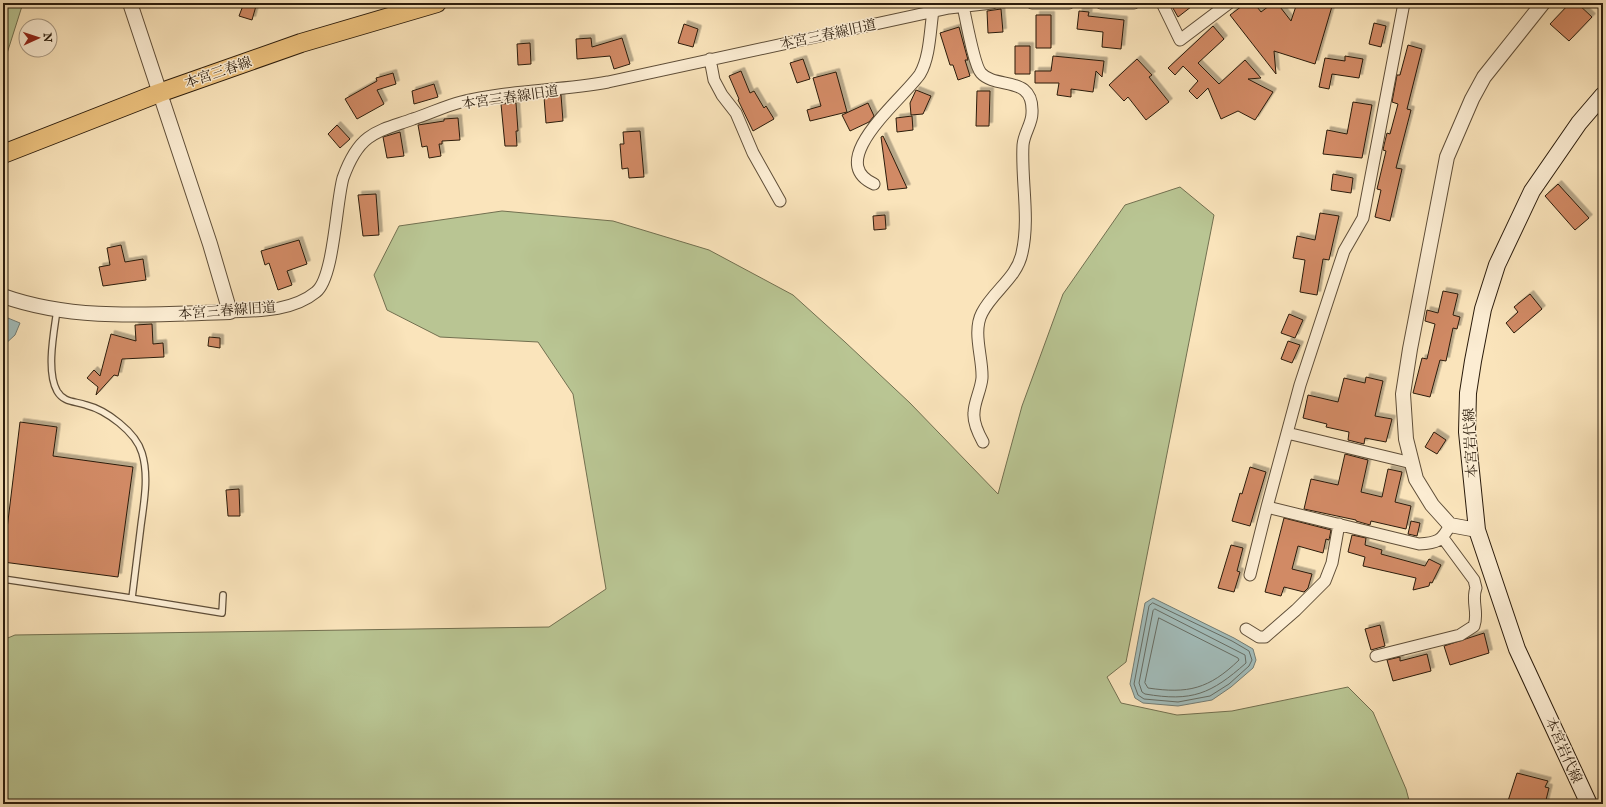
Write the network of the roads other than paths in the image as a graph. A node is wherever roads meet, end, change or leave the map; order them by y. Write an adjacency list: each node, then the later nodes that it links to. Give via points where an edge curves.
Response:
1 (130, 3): 16 (street)
2 (437, 3): 16 (main road, 本宮三春線, via 300,43)
3 (992, 3): 13 (street, 本宮三春線旧道)
4 (1032, 3): 5 (street)
5 (1069, 3)
6 (1101, 3): 7 (street)
7 (1134, 3)
8 (1162, 3): 9 (street, via 1180,40)
9 (1229, 3)
10 (1404, 3): 24 (street, via 1363,218 1344,251)
11 (1543, 3): 26 (street, via 1484,77 1472,98 1447,158 1403,394 1406,439)
12 (950, 5): 13 (street, 本宮三春線旧道); 14 (street, 本宮三春線旧道)
13 (963, 6): 25 (street, via 979,71 988,78 1018,86 1027,92 1033,112 1023,143 1025,233 1022,254 1014,273 986,306 979,322 982,379 974,414)
14 (933, 11): 15 (street, 本宮三春線旧道); 19 (street, via 928,48 919,74 867,137 857,154 860,176)
15 (710, 59): 20 (street, via 714,80 736,113 753,153); 23 (street, 本宮三春線旧道, via 574,88 461,102 384,129 367,138 347,167 340,191 326,276 317,291 287,306 269,310)
16 (159, 93): 18 (main road, 本宮三春線); 23 (street)
17 (1603, 95): 30 (main road, 本宮岩代線, via 1578,123 1532,191 1497,265 1483,309 1468,393 1467,432)
18 (3, 154)
19 (874, 184)
20 (780, 201)
21 (3, 296): 22 (street, 本宮三春線旧道, via 19,302)
22 (57, 309): 23 (street, 本宮三春線旧道, via 96,315); 35 (lane, via 52,371 56,390 68,402 86,405 119,422 142,452 145,494)
23 (230, 312)
24 (1287, 433): 26 (street); 27 (street)
25 (982, 442)
26 (1412, 463): 29 (street, via 1416,479 1432,505)
27 (1267, 507): 28 (street); 32 (street)
28 (1339, 524): 31 (street, via 1419,544 1430,544); 36 (street, via 1332,563 1325,581 1265,637 1259,637)
29 (1450, 525): 30 (street); 31 (street)
30 (1478, 530): 38 (main road, 本宮岩代線, via 1517,649)
31 (1443, 538): 37 (street, via 1474,580 1474,626 1460,635)
32 (1250, 575)
33 (3, 580): 35 (lane)
34 (223, 595): 35 (lane, via 222,613)
35 (132, 598)
36 (1246, 629)
37 (1376, 656)
38 (1589, 804)

